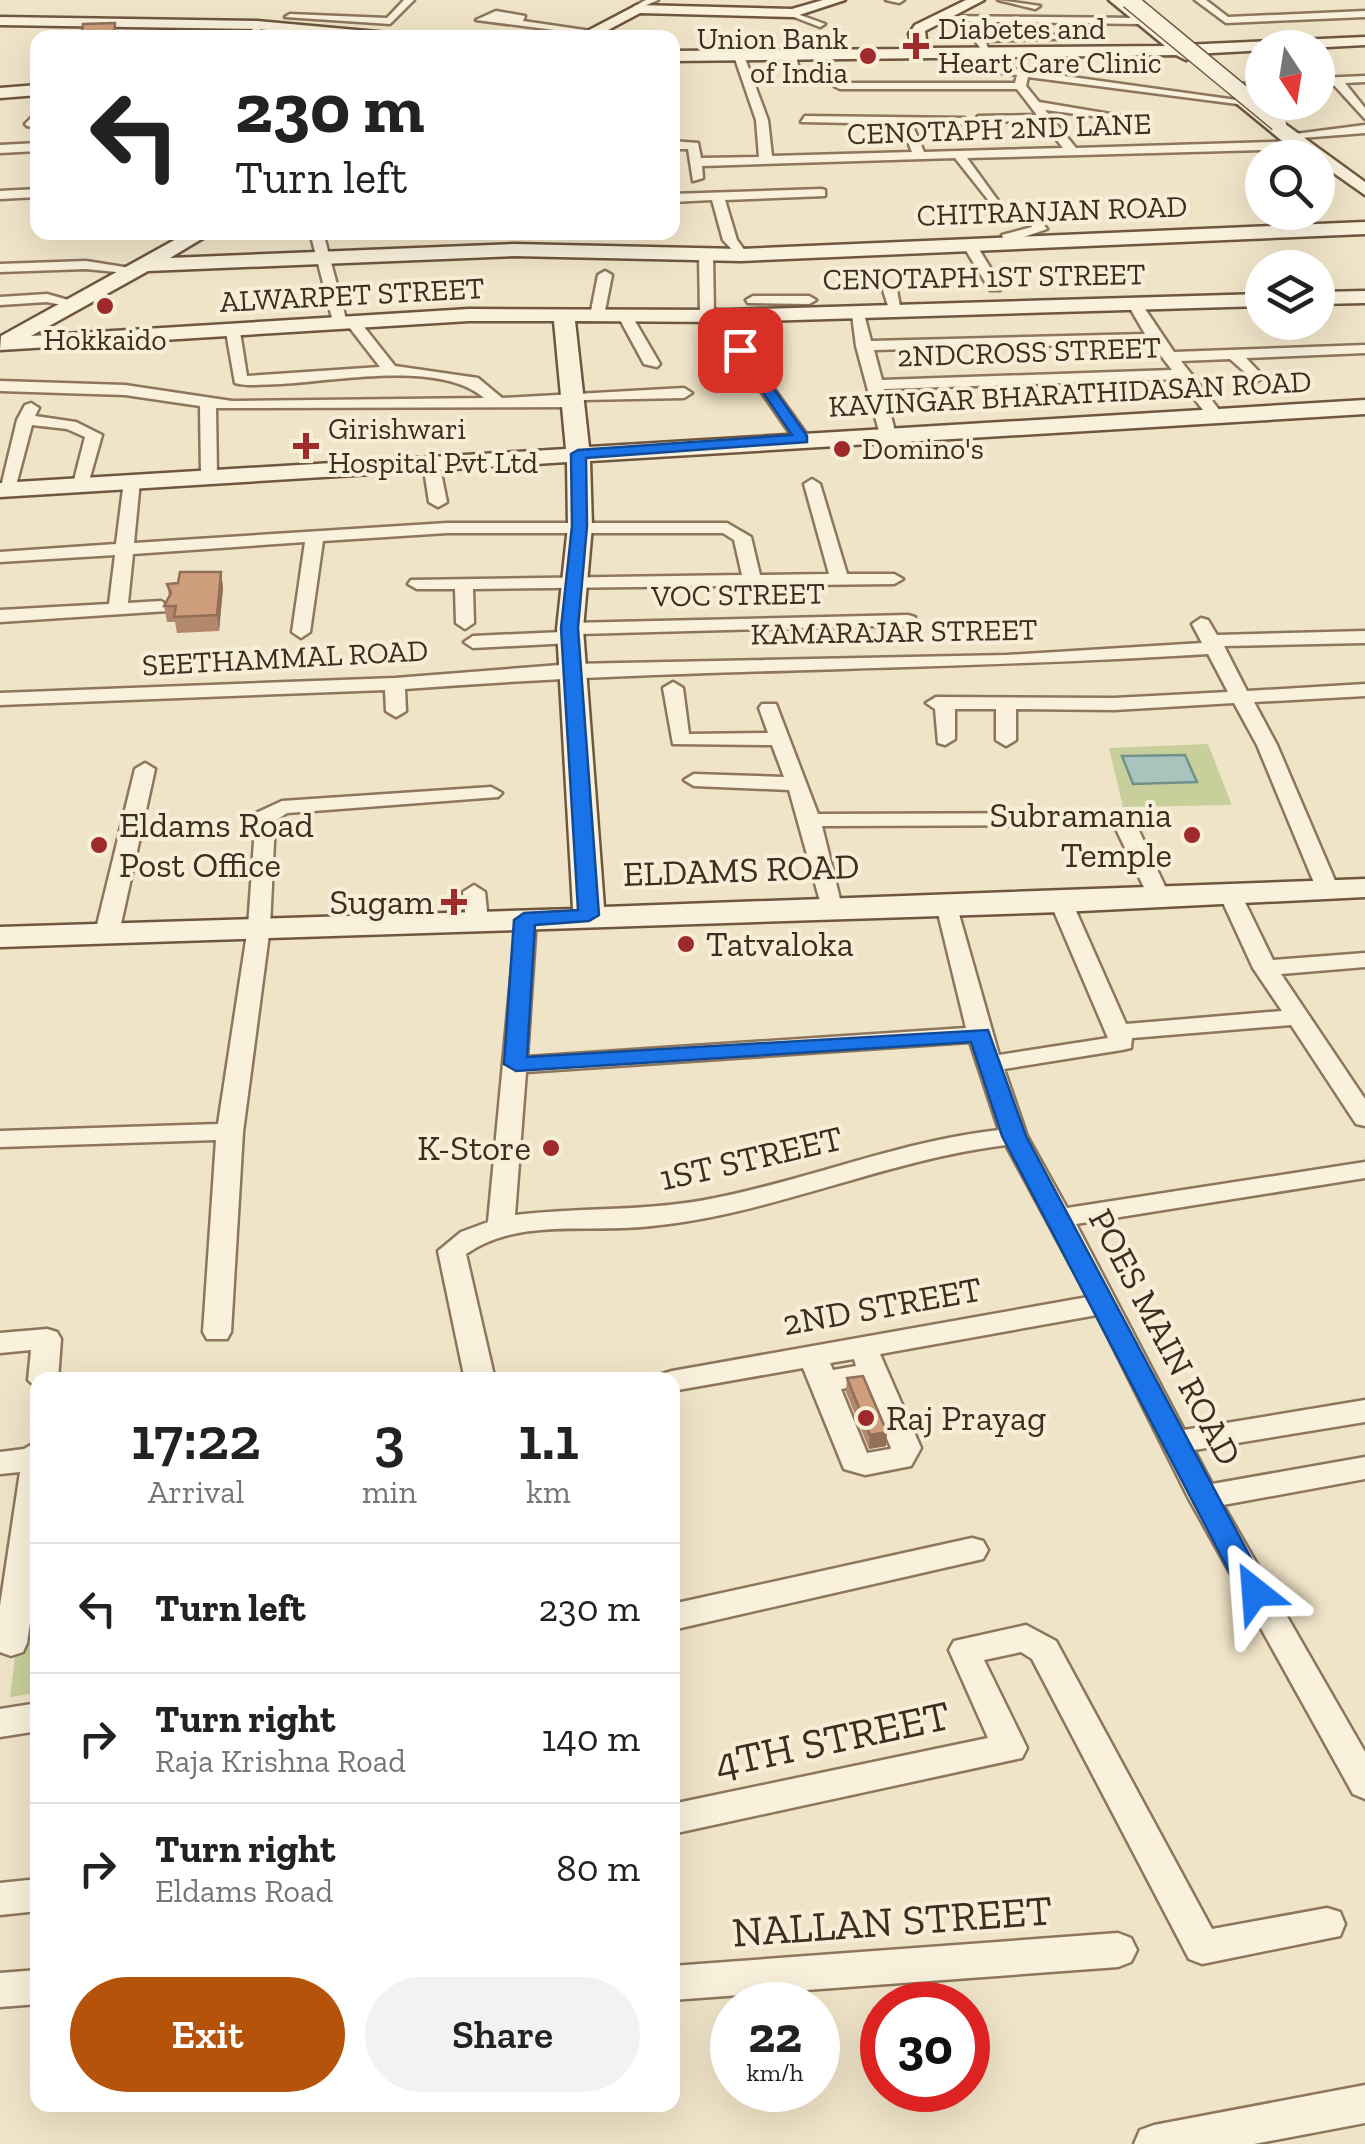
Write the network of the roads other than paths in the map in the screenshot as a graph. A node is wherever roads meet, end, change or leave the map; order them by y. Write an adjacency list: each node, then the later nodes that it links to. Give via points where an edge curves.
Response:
1 (308, 0): 15 (street)
2 (408, 0): 15 (street, via 390,21)
3 (653, 0): 12 (street)
4 (838, 0): 13 (main road)
5 (977, 0): 16 (main road)
6 (1002, 0): 10 (street)
7 (1122, 3): 18 (main road); 30 (main road); 64 (main road, bridge)
8 (1203, 3): 9 (street); 14 (street, via 1224,19)
9 (1226, 5)
10 (1035, 6): 11 (street); 17 (street)
11 (1053, 6)
12 (638, 9): 13 (main road, via 746,20); 24 (main road)
13 (793, 14): 21 (street)
14 (1365, 14)
15 (290, 17): 22 (street)
16 (934, 19): 17 (street); 29 (main road, via 916,34)
17 (1046, 20): 18 (street)
18 (1140, 21): 30 (main road)
19 (0, 22): 22 (main road)
20 (517, 22): 23 (street)
21 (820, 24)
22 (262, 30)
23 (560, 30)
24 (597, 30)
25 (1079, 38): 31 (street, via 978,38)
26 (1365, 39): 27 (main road); 30 (main road)
27 (1335, 42)
28 (1245, 47): 30 (main road)
29 (920, 48)
30 (1186, 48): 31 (main road); 33 (main road); 45 (main road)
31 (984, 50): 34 (main road)
32 (1012, 52): 33 (main road); 34 (main road); 40 (street)
33 (1060, 52): 42 (street)
34 (862, 53): 36 (main road, via 834,44); 37 (main road)
35 (680, 55): 36 (main road)
36 (738, 55): 37 (main road); 74 (street, via 762,120)
37 (791, 56): 39 (street)
38 (971, 66): 40 (street)
39 (797, 76)
40 (1020, 77): 42 (street); 44 (street); 51 (street)
41 (1365, 79): 43 (street)
42 (1076, 80): 48 (street)
43 (1337, 80): 50 (street)
44 (840, 86)
45 (1245, 87)
46 (30, 91): 47 (main road)
47 (0, 93)
48 (1245, 93)
49 (1335, 93): 50 (street)
50 (1347, 93): 53 (street)
51 (1032, 106): 52 (street); 54 (street)
52 (1116, 116)
53 (1365, 116)
54 (1042, 118): 58 (street); 71 (street)
55 (805, 120): 56 (street)
56 (905, 120): 57 (street); 73 (street)
57 (961, 120)
58 (978, 120)
59 (1275, 120): 63 (main road)
60 (21, 126): 70 (street)
61 (1365, 129): 65 (street, CENOTAPH 2ND LANE)
62 (1186, 135): 68 (street)
63 (1294, 140)
64 (1298, 140)
65 (1332, 140)
66 (680, 145): 75 (street, via 692,145)
67 (30, 147): 70 (street)
68 (1200, 148): 69 (street, CENOTAPH 2ND LANE); 71 (street, CENOTAPH 2ND LANE)
69 (1245, 148)
70 (4, 149)
71 (1072, 152): 72 (street, CENOTAPH 2ND LANE)
72 (959, 155): 73 (street, CENOTAPH 2ND LANE); 84 (street)
73 (920, 156): 74 (street, CENOTAPH 2ND LANE)
74 (766, 161): 75 (street, CENOTAPH 2ND LANE)
75 (696, 162): 82 (street)
76 (1335, 170): 80 (main road)
77 (30, 193): 79 (street)
78 (821, 193): 83 (street)
79 (0, 194)
80 (1365, 194)
81 (680, 198): 82 (street)
82 (698, 198): 83 (street)
83 (718, 198): 92 (street)
84 (993, 202)
85 (1035, 223): 89 (street, via 1040,228 1013,234)
86 (1365, 228): 89 (main road, CHITRANJAN ROAD)
87 (190, 240): 95 (main road)
88 (318, 240): 93 (street)
89 (1011, 242): 90 (main road, CHITRANJAN ROAD)
90 (970, 244): 92 (main road, CHITRANJAN ROAD); 97 (street)
91 (706, 255): 92 (main road, CHITRANJAN ROAD); 93 (main road, CHITRANJAN ROAD, via 514,250); 105 (street)
92 (741, 255)
93 (322, 257): 95 (main road, CHITRANJAN ROAD); 109 (street)
94 (0, 268): 95 (street)
95 (140, 268): 102 (main road)
96 (605, 275): 106 (street)
97 (995, 286)
98 (1365, 297): 99 (main road)
99 (1335, 298)
100 (1245, 300): 103 (main road, CENOTAPH 1ST STREET)
101 (0, 301): 102 (street)
102 (72, 303): 112 (main road)
103 (1134, 303): 104 (main road, CENOTAPH 1ST STREET, via 893,300); 111 (street)
104 (856, 310): 105 (main road, CENOTAPH 1ST STREET, via 755,307); 113 (street)
105 (716, 315): 107 (main road, ALWARPET STREET); 132 (street)
106 (597, 316): 107 (main road, ALWARPET STREET); 108 (main road, ALWARPET STREET)
107 (624, 316): 117 (street)
108 (564, 318): 109 (main road, ALWARPET STREET); 125 (main road)
109 (346, 322): 110 (main road, ALWARPET STREET); 118 (street)
110 (233, 332): 112 (main road, ALWARPET STREET); 118 (street, via 243,381)
111 (1155, 338): 113 (street); 116 (street)
112 (0, 344)
113 (863, 346): 121 (street)
114 (1365, 349): 115 (street)
115 (1234, 355): 116 (street); 120 (street)
116 (1170, 357): 119 (street)
117 (652, 364)
118 (390, 370): 126 (street, via 473,381)
119 (1182, 374): 121 (street, 2NDCROSS STREET); 129 (street)
120 (1256, 377)
121 (878, 385): 131 (street)
122 (0, 386): 123 (street)
123 (43, 388): 127 (street, via 125,390); 130 (street)
124 (684, 393): 125 (street)
125 (576, 399): 126 (street); 133 (main road)
126 (498, 403): 127 (street)
127 (208, 404): 135 (street)
128 (1365, 408): 129 (main road, KAVINGAR BHARATHIDASAN ROAD)
129 (1216, 416): 131 (main road, KAVINGAR BHARATHIDASAN ROAD)
130 (24, 420): 137 (street, via 70,424 94,435); 139 (street)
131 (888, 435): 132 (main road, KAVINGAR BHARATHIDASAN ROAD)
132 (802, 439): 133 (main road, KAVINGAR BHARATHIDASAN ROAD)
133 (578, 454): 134 (main road, KAVINGAR BHARATHIDASAN ROAD); 141 (main road)
134 (431, 463): 135 (main road, KAVINGAR BHARATHIDASAN ROAD); 140 (street)
135 (209, 476): 136 (main road, KAVINGAR BHARATHIDASAN ROAD)
136 (132, 481): 137 (main road, KAVINGAR BHARATHIDASAN ROAD); 143 (street)
137 (81, 484): 139 (main road, KAVINGAR BHARATHIDASAN ROAD)
138 (812, 484): 146 (street)
139 (4, 490)
140 (438, 502)
141 (580, 526): 142 (street); 145 (main road); 148 (street, via 735,529)
142 (314, 536): 143 (street); 156 (street)
143 (127, 549): 144 (street); 152 (street)
144 (0, 557)
145 (576, 580): 148 (street); 149 (street); 157 (main road)
146 (840, 580): 147 (street); 148 (street)
147 (894, 580)
148 (752, 581)
149 (464, 583): 150 (street); 157 (street, VOC STREET, via 469,632)
150 (417, 584)
151 (161, 607): 152 (street)
152 (118, 610): 153 (street)
153 (0, 616)
154 (908, 621): 155 (street, VOC STREET)
155 (772, 624): 157 (street, VOC STREET); 161 (street)
156 (301, 632)
157 (570, 633): 162 (main road)
158 (1365, 637): 159 (street, KAMARAJAR STREET)
159 (1209, 638): 160 (street, KAMARAJAR STREET); 166 (street)
160 (1007, 660): 161 (street, KAMARAJAR STREET); 168 (street)
161 (782, 664): 162 (street, KAMARAJAR STREET)
162 (573, 670): 163 (street, SEETHAMMAL ROAD); 186 (main road)
163 (395, 684): 167 (street, SEETHAMMAL ROAD); 170 (street)
164 (673, 688): 172 (street, via 680,740)
165 (1365, 690): 166 (street)
166 (1244, 697): 168 (street); 180 (street)
167 (0, 700)
168 (1012, 704): 171 (street, via 940,703); 173 (street)
169 (768, 708): 172 (street)
170 (396, 711)
171 (945, 738)
172 (779, 739): 176 (street)
173 (1006, 740)
174 (145, 770): 189 (street)
175 (694, 780): 176 (street)
176 (794, 784): 178 (street)
177 (491, 794): 188 (street, via 270,812 264,818)
178 (810, 820): 182 (street, via 1118,819); 185 (street)
179 (1365, 888): 180 (main road, ELDAMS ROAD)
180 (1328, 890): 181 (main road, ELDAMS ROAD)
181 (1230, 894): 182 (main road, ELDAMS ROAD); 192 (street)
182 (1159, 897): 183 (main road, ELDAMS ROAD)
183 (1061, 902): 184 (main road, ELDAMS ROAD); 194 (street)
184 (947, 905): 185 (main road, ELDAMS ROAD); 195 (street, POES MAIN ROAD)
185 (830, 907): 186 (main road, ELDAMS ROAD)
186 (589, 915): 187 (main road, ELDAMS ROAD)
187 (524, 920): 188 (main road, ELDAMS ROAD, via 475,906); 196 (street)
188 (259, 927): 189 (main road, ELDAMS ROAD); 199 (street)
189 (106, 933): 190 (main road, ELDAMS ROAD)
190 (0, 937)
191 (1360, 967): 192 (street)
192 (1265, 968): 193 (street)
193 (1296, 1017): 194 (street); 198 (street)
194 (1119, 1032): 197 (street, via 1118,1046)
195 (980, 1034): 196 (street); 197 (street, POES MAIN ROAD)
196 (516, 1064): 204 (street)
197 (989, 1064): 200 (street, POES MAIN ROAD)
198 (1365, 1118)
199 (230, 1132): 201 (street); 206 (street)
200 (1014, 1136): 203 (street, POES MAIN ROAD); 204 (street, 1ST STREET, via 944,1145 720,1206 646,1218)
201 (0, 1139)
202 (1365, 1170): 203 (street)
203 (1058, 1218): 205 (street, POES MAIN ROAD)
204 (501, 1226): 211 (street, via 468,1236 452,1251)
205 (1106, 1304): 208 (street, 2ND STREET); 214 (street, POES MAIN ROAD)
206 (218, 1332)
207 (0, 1343): 210 (street, via 47,1339)
208 (868, 1360): 209 (street, 2ND STREET); 209 (street, via 906,1448 900,1458 854,1461)
209 (818, 1369): 212 (street, 2ND STREET)
210 (45, 1372)
211 (478, 1372)
212 (680, 1380)
213 (1365, 1411): 214 (street)
214 (1175, 1442): 219 (street, POES MAIN ROAD)
215 (30, 1458): 216 (street)
216 (0, 1464)
217 (1365, 1468): 219 (street)
218 (30, 1497): 221 (street)
219 (1204, 1497): 226 (street, POES MAIN ROAD)
220 (972, 1550): 222 (street)
221 (20, 1555): 223 (street)
222 (680, 1615)
223 (11, 1644)
224 (30, 1719): 225 (street)
225 (0, 1723)
226 (1365, 1784)
227 (680, 1817): 230 (street, 4TH STREET, via 1010,1748 966,1650 1026,1638 1044,1650 1202,1946)
228 (30, 1896): 229 (street)
229 (0, 1899)
230 (1327, 1924)
231 (1118, 1950): 232 (street, NALLAN STREET)
232 (680, 1982)
233 (30, 1988): 234 (street)
234 (0, 1990)
235 (1365, 2104): 236 (street)
236 (1270, 2134): 237 (street)
237 (1154, 2144)

